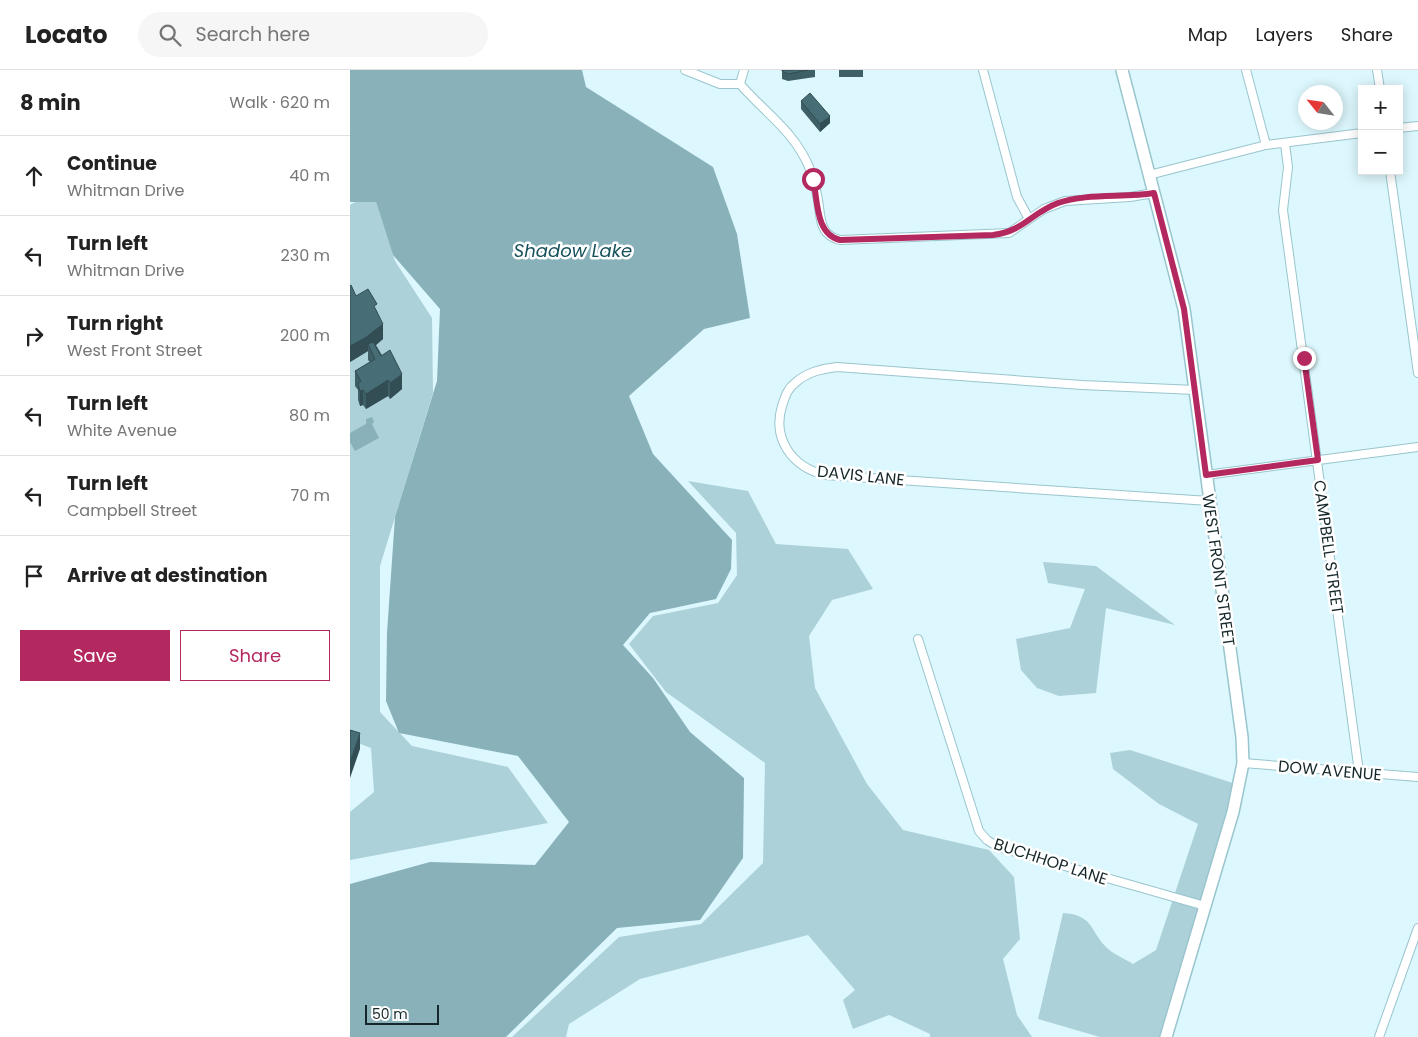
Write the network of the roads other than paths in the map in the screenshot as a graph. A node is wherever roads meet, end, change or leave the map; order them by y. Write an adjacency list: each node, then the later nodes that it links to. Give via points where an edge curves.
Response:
1 (685, 70): 7 (street, via 720,84)
2 (744, 70): 7 (street)
3 (983, 70): 17 (street, via 1017,197)
4 (1122, 70): 14 (street, WEST FRONT STREET)
5 (1246, 70): 13 (street)
6 (1377, 70): 8 (street)
7 (740, 84): 17 (street, via 798,146 813,179 820,221 833,239 993,235 1009,233)
8 (1379, 85)
9 (1418, 126): 10 (street)
10 (1403, 128)
11 (1358, 134): 12 (street)
12 (1285, 144): 13 (street); 21 (street, CAMPBELL STREET, via 1288,167 1283,210)
13 (1266, 145): 14 (street)
14 (1149, 175): 16 (street, WEST FRONT STREET)
15 (1391, 175): 18 (street)
16 (1154, 193): 17 (street, via 1065,201); 19 (street, WEST FRONT STREET, via 1184,309)
17 (1029, 219)
18 (1418, 373)
19 (1195, 390): 22 (street, WEST FRONT STREET); 23 (street, DAVIS LANE, via 830,368 812,372 793,384 780,414 779,433 800,463 825,475)
20 (1418, 447): 21 (street)
21 (1318, 460): 22 (street); 26 (street, CAMPBELL STREET)
22 (1206, 475): 23 (street, WEST FRONT STREET)
23 (1209, 501): 25 (street, WEST FRONT STREET, via 1241,721)
24 (918, 639): 28 (street, BUCHHOP LANE, via 969,804 987,840 998,847)
25 (1243, 763): 26 (street, DOW AVENUE); 28 (street, WEST FRONT STREET, via 1233,812)
26 (1359, 772): 27 (street, DOW AVENUE)
27 (1418, 777)
28 (1205, 906): 30 (street, WEST FRONT STREET)
29 (1418, 928): 31 (street)
30 (1166, 1037)
31 (1379, 1037)

